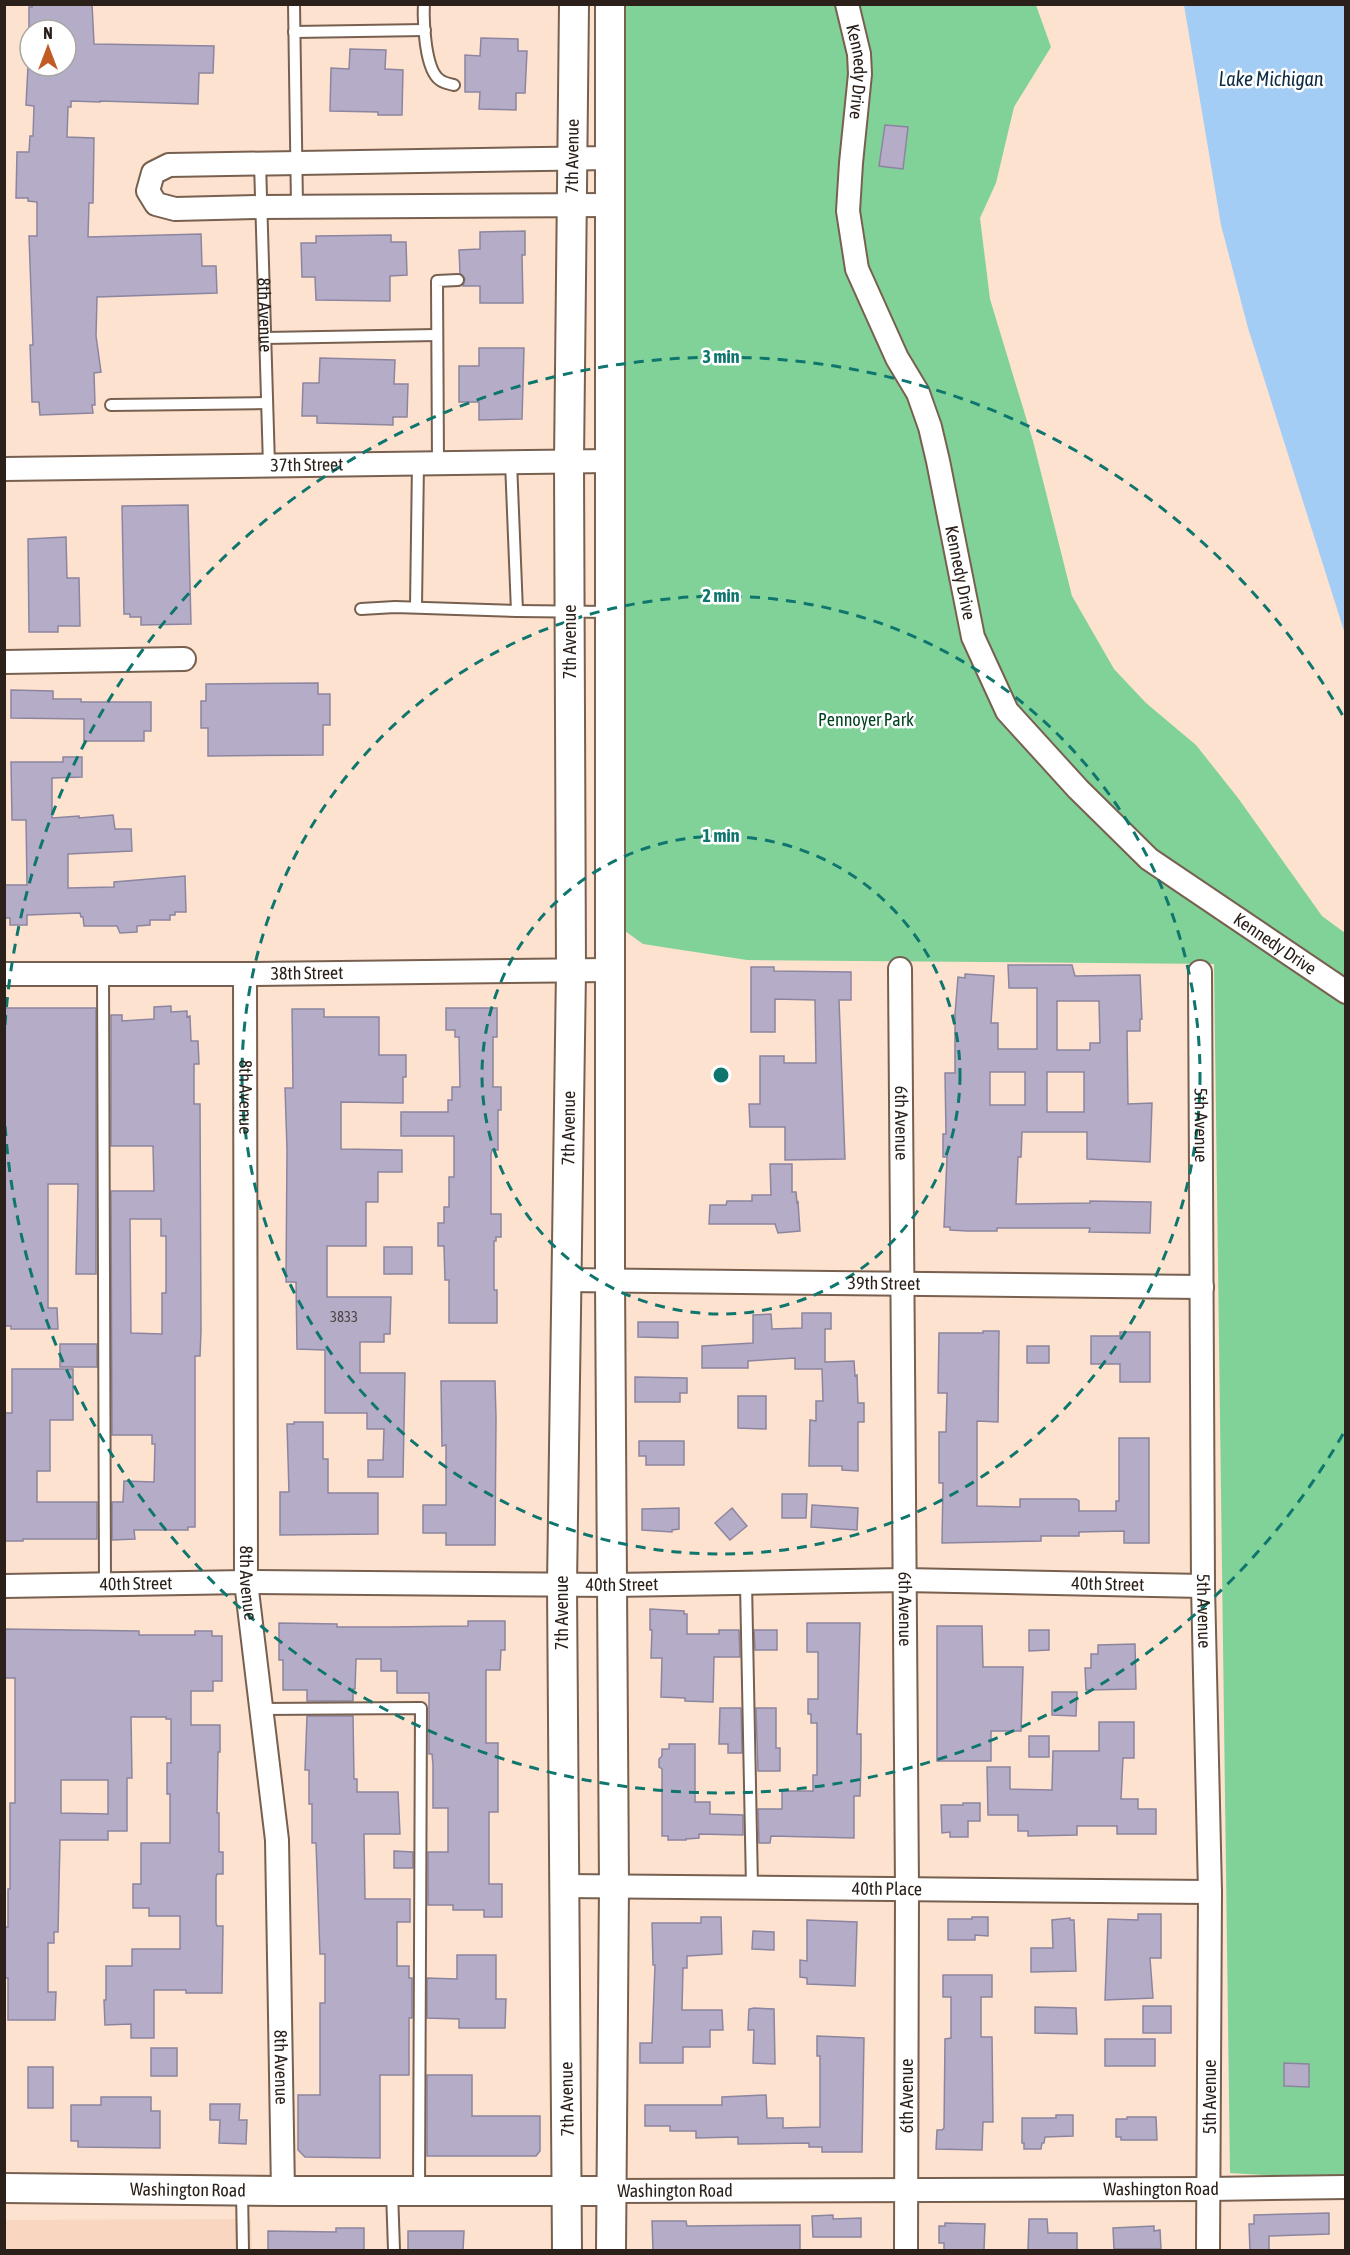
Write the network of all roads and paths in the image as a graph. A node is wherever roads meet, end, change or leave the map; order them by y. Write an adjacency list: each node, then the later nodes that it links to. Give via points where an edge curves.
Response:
1 (294, 4): 7 (lane)
2 (424, 4): 6 (lane)
3 (574, 4): 9 (street, 7th Avenue)
4 (610, 4): 10 (street, 7th Avenue)
5 (847, 4): 42 (street, Kennedy Drive, via 860,74 848,211 857,269 897,358 918,393 930,427 973,637 1007,711 1149,859)
6 (425, 30): 7 (lane); 8 (lane, via 435,75)
7 (294, 32): 11 (lane)
8 (454, 85)
9 (573, 158): 10 (street); 11 (street); 13 (street, 7th Avenue)
10 (610, 158): 14 (street, 7th Avenue)
11 (296, 162): 12 (street); 15 (lane)
12 (260, 163): 16 (lane, 8th Avenue); 16 (street, via 169,165 153,172 148,191 156,204 175,209)
13 (573, 205): 14 (street); 15 (street); 24 (street, 7th Avenue)
14 (610, 205): 22 (street, 7th Avenue)
15 (297, 206): 16 (street)
16 (261, 207): 19 (lane, 8th Avenue)
17 (458, 280): 18 (lane, via 437,280)
18 (437, 335): 19 (lane); 25 (lane)
19 (265, 338): 20 (lane, 8th Avenue)
20 (267, 403): 21 (lane); 26 (lane, 8th Avenue)
21 (111, 405)
22 (609, 461): 24 (street, 37th Street); 32 (street, 7th Avenue)
23 (511, 462): 24 (street, 37th Street); 25 (street, 37th Street); 30 (lane)
24 (569, 462): 31 (street, 7th Avenue)
25 (428, 463): 26 (street, 37th Street); 28 (lane)
26 (269, 465): 27 (street, 37th Street)
27 (4, 469)
28 (416, 607): 29 (lane); 30 (lane)
29 (361, 609)
30 (517, 611): 31 (lane)
31 (570, 612): 32 (lane); 37 (street, 7th Avenue)
32 (609, 612): 36 (street, 7th Avenue)
33 (184, 659): 34 (street)
34 (4, 662)
35 (900, 969): 45 (street, 6th Avenue)
36 (610, 970): 37 (street, 38th Street); 44 (street, 7th Avenue)
37 (571, 971): 41 (street, 38th Street); 43 (street, 7th Avenue)
38 (1200, 972): 46 (street, 5th Avenue)
39 (4, 974): 40 (street, 38th Street)
40 (103, 974): 41 (street, 38th Street); 50 (lane)
41 (245, 974): 48 (street, 8th Avenue)
42 (1346, 992)
43 (566, 1280): 44 (street, 39th Street); 51 (street, 7th Avenue)
44 (610, 1281): 45 (street, 39th Street); 52 (street, 7th Avenue)
45 (902, 1284): 46 (street, 39th Street); 47 (street, 6th Avenue)
46 (1202, 1287): 54 (street, 5th Avenue)
47 (904, 1580): 49 (street, 40th Street); 54 (street, 40th Street); 59 (street, 6th Avenue)
48 (246, 1582): 50 (street, 40th Street); 51 (street, 40th Street); 55 (street, 8th Avenue)
49 (746, 1583): 52 (street, 40th Street); 58 (lane)
50 (105, 1584): 53 (street, 40th Street)
51 (561, 1585): 52 (street, 40th Street); 56 (street, 7th Avenue)
52 (614, 1585): 57 (street, 7th Avenue)
53 (4, 1586)
54 (1203, 1586): 60 (street, 5th Avenue)
55 (261, 1709): 65 (street, 8th Avenue, via 277,1840); 66 (lane, via 421,1708)
56 (565, 1886): 57 (street, 40th Place); 67 (street, 7th Avenue)
57 (614, 1886): 58 (street, 40th Place); 68 (street, 7th Avenue)
58 (752, 1887): 59 (street, 40th Place)
59 (907, 1889): 60 (street, 40th Place); 69 (street, 6th Avenue)
60 (1210, 1892): 63 (street, 5th Avenue)
61 (1346, 2187): 63 (street, Washington Road)
62 (4, 2188): 64 (street, Washington Road)
63 (1210, 2189): 69 (street, Washington Road); 75 (street, 5th Avenue)
64 (242, 2190): 65 (street, Washington Road); 70 (lane)
65 (283, 2191): 66 (street, Washington Road)
66 (406, 2191): 67 (street, Washington Road); 71 (lane)
67 (568, 2191): 68 (street, Washington Road); 72 (street, 7th Avenue)
68 (611, 2191): 69 (street, Washington Road); 73 (street, 7th Avenue)
69 (907, 2191): 74 (street, 6th Avenue)
70 (243, 2250)
71 (394, 2250)
72 (567, 2250)
73 (611, 2250)
74 (906, 2250)
75 (1208, 2250)

